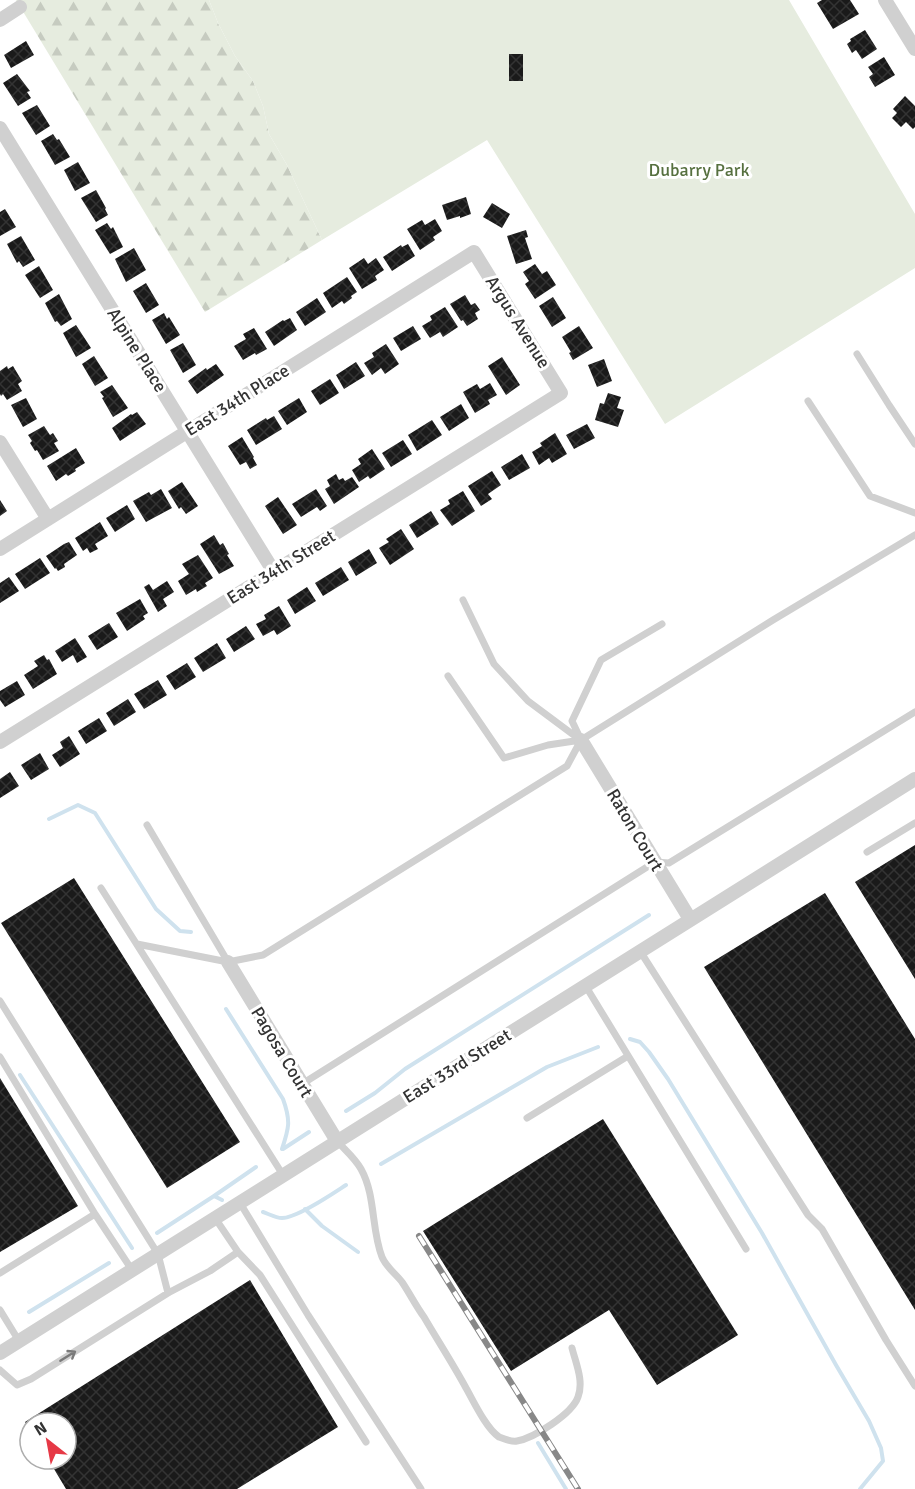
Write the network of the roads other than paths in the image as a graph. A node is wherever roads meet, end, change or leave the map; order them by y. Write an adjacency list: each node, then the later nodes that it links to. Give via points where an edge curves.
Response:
1 (885, 0): 4 (street)
2 (20, 7): 3 (street)
3 (0, 20)
4 (915, 49)
5 (0, 128): 10 (street, Alpine Place)
6 (474, 252): 8 (street, Argus Avenue); 10 (street, East 34th Place)
7 (857, 354): 12 (lane)
8 (561, 393): 17 (street, East 34th Street)
9 (808, 401): 13 (lane, via 870,496)
10 (187, 432): 14 (street, East 34th Place); 17 (street, Alpine Place)
11 (0, 442): 14 (street)
12 (915, 444)
13 (915, 513)
14 (48, 519): 16 (street, East 34th Place)
15 (915, 535): 22 (lane)
16 (0, 549)
17 (274, 572): 23 (street, East 34th Street)
18 (463, 600): 22 (lane, via 494,664 528,701)
19 (662, 624): 22 (lane, via 601,660 572,721)
20 (448, 676): 22 (lane, via 504,758)
21 (915, 712): 28 (lane, via 669,863)
22 (581, 740): 28 (street, Raton Court); 33 (lane, via 567,766 263,955)
23 (0, 742)
24 (915, 779): 30 (street, East 33rd Street)
25 (915, 823): 27 (lane)
26 (147, 825): 33 (lane)
27 (867, 852)
28 (655, 862): 30 (street, Raton Court); 38 (lane)
29 (101, 888): 31 (lane)
30 (690, 919): 32 (street, East 33rd Street)
31 (137, 944): 33 (lane); 41 (lane)
32 (640, 951): 34 (street, East 33rd Street); 56 (lane, via 808,1215 822,1229)
33 (228, 962): 38 (street, Pagosa Court)
34 (585, 985): 36 (lane); 40 (street, East 33rd Street)
35 (0, 1001): 47 (lane)
36 (628, 1056): 39 (lane); 45 (lane)
37 (0, 1057): 43 (lane)
38 (302, 1084): 40 (street, Pagosa Court)
39 (527, 1118)
40 (337, 1142): 41 (street, East 33rd Street); 53 (lane, via 356,1161 368,1183 383,1259 498,1436 515,1442 531,1436 574,1404 580,1386)
41 (283, 1175): 42 (street, East 33rd Street)
42 (240, 1203): 44 (street, East 33rd Street); 58 (lane)
43 (95, 1215): 48 (lane); 49 (lane)
44 (215, 1218): 46 (lane); 47 (street, East 33rd Street)
45 (746, 1249)
46 (238, 1252): 50 (lane); 57 (lane, via 260,1275)
47 (158, 1254): 48 (street, East 33rd Street); 50 (lane)
48 (132, 1270): 52 (street, East 33rd Street)
49 (0, 1273)
50 (168, 1293): 55 (lane, one-way to 50, via 17,1385 31,1379)
51 (0, 1310): 52 (lane)
52 (19, 1341): 54 (street, East 33rd Street)
53 (572, 1348)
54 (0, 1353)
55 (0, 1370)
56 (915, 1386)
57 (366, 1442)
58 (421, 1489)

